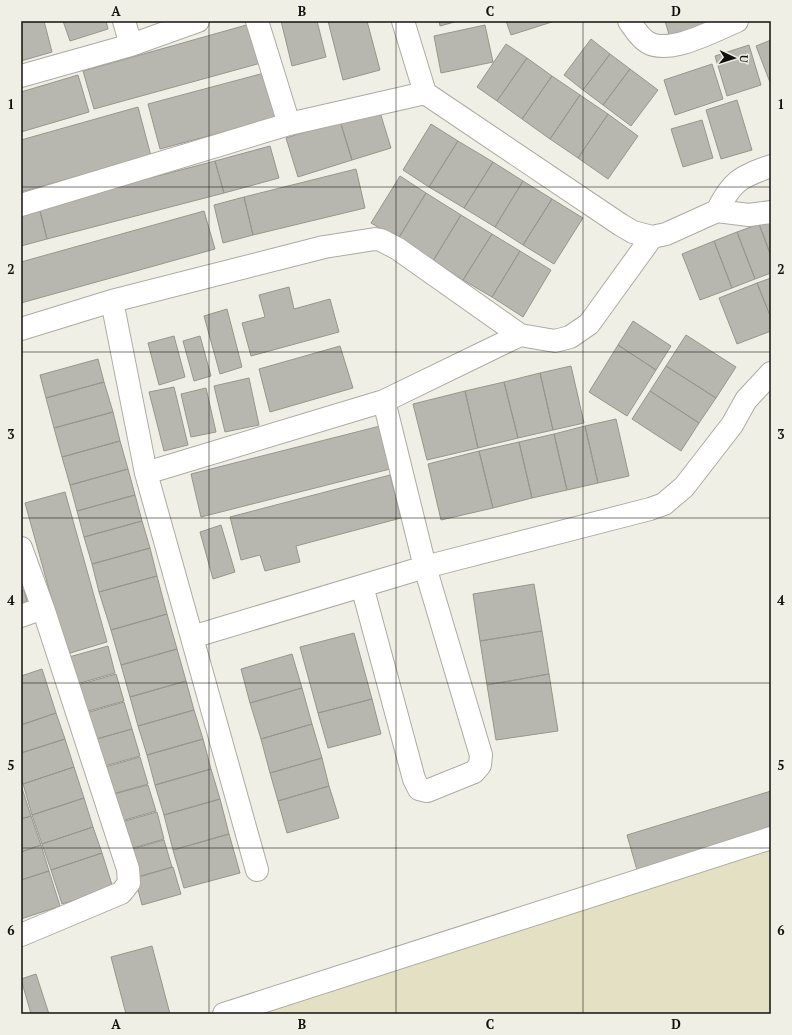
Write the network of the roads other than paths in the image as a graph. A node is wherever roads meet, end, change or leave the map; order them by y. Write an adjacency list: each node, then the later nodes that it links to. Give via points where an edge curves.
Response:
1 (124, 21): 7 (street)
2 (198, 21): 7 (street)
3 (258, 21): 10 (street)
4 (403, 21): 9 (street)
5 (629, 21): 6 (street, via 647,42 659,46 672,46)
6 (737, 21)
7 (131, 45): 8 (street)
8 (21, 76)
9 (425, 93): 10 (street); 15 (street, via 621,225 633,232)
10 (289, 124): 12 (street)
11 (771, 166): 13 (street, via 739,179)
12 (21, 205)
13 (716, 211): 14 (street, via 749,215); 15 (street, via 666,234)
14 (771, 212)
15 (652, 237): 18 (street, via 598,313 577,334 554,342)
16 (112, 301): 17 (street); 18 (street, via 324,247 365,239 379,239 398,249); 21 (street)
17 (21, 329)
18 (520, 335): 20 (street)
19 (771, 373): 23 (street, via 746,400 732,425 704,463 684,487 664,504)
20 (384, 401): 21 (street); 23 (street)
21 (146, 473): 27 (street)
22 (21, 548): 25 (street)
23 (426, 567): 24 (street); 24 (street, via 481,758 479,768 474,772 427,791 419,789 414,780)
24 (362, 586): 27 (street)
25 (43, 608): 26 (street); 30 (street, via 128,869 129,883 121,893)
26 (21, 616)
27 (192, 638): 29 (street)
28 (771, 838): 31 (street)
29 (257, 870)
30 (21, 935)
31 (224, 1014)

